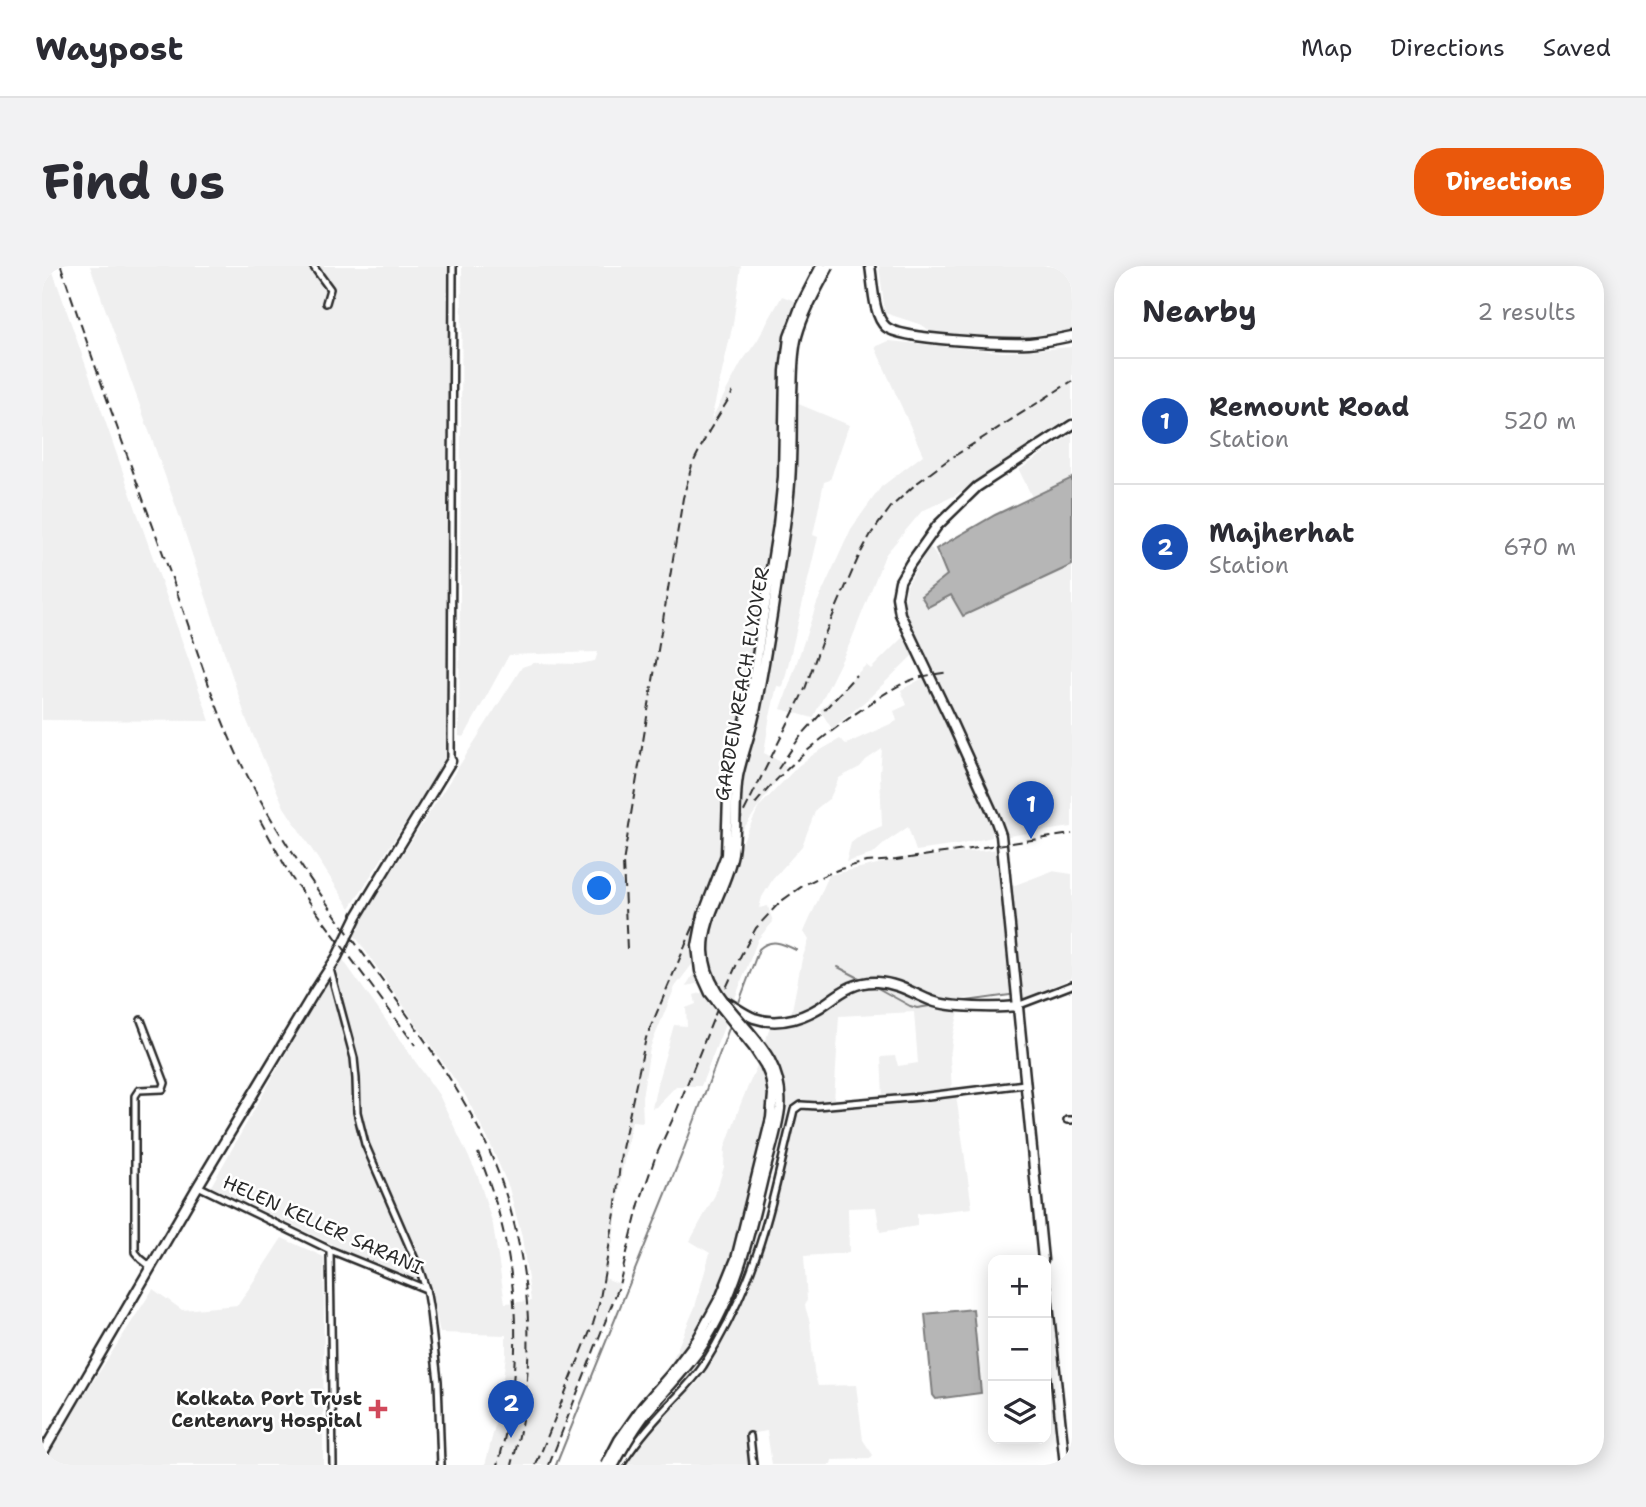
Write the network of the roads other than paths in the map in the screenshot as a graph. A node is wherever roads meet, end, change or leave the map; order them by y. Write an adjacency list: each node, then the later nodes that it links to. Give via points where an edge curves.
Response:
1 (313, 266): 6 (street, via 330,289)
2 (453, 266): 9 (street)
3 (821, 266): 26 (main road, GARDEN REACH FLYOVER, bridge, via 789,337 776,538 749,706 728,796 726,855 703,915 697,946 700,971 710,993 765,1065 773,1094 771,1118 736,1259 722,1296 697,1340 643,1405)
4 (829, 266): 12 (main road, GARDEN REACH FLYOVER, bridge, via 797,338 785,526 756,708 738,774 733,856 705,938 707,969)
5 (870, 266): 7 (main road, via 876,310 887,328 896,332 1012,344)
6 (326, 303)
7 (1072, 336)
8 (1072, 425): 13 (main road, via 977,487 957,506 910,564 897,597 900,614 1001,835)
9 (450, 761): 10 (main road)
10 (330, 969): 16 (main road); 20 (street, via 354,1058 360,1130)
11 (1072, 985): 13 (street)
12 (726, 1003): 13 (main road, via 755,1018 786,1020 806,1016 854,985 876,981 949,1005); 27 (main road, GARDEN REACH FLYOVER, bridge, via 772,1062 780,1093 778,1120 743,1261 728,1299 703,1344 648,1410)
13 (1017, 1006): 15 (main road)
14 (141, 1020): 19 (street, via 165,1083 163,1089 139,1090 135,1096 135,1252)
15 (1025, 1084): 18 (main road); 28 (street, via 801,1105 794,1110 748,1279 724,1330 686,1388)
16 (198, 1186): 17 (street, HELEN KELLER SARANI); 19 (main road)
17 (330, 1250): 20 (street, HELEN KELLER SARANI); 24 (street)
18 (1042, 1255)
19 (151, 1267): 23 (main road)
20 (426, 1289): 25 (street, HELEN KELLER SARANI, via 438,1381)
21 (1049, 1318): 30 (main road)
22 (750, 1436): 29 (street)
23 (42, 1454)
24 (333, 1465)
25 (441, 1465)
26 (606, 1465)
27 (614, 1465)
28 (621, 1465)
29 (753, 1465)
30 (1065, 1465)

